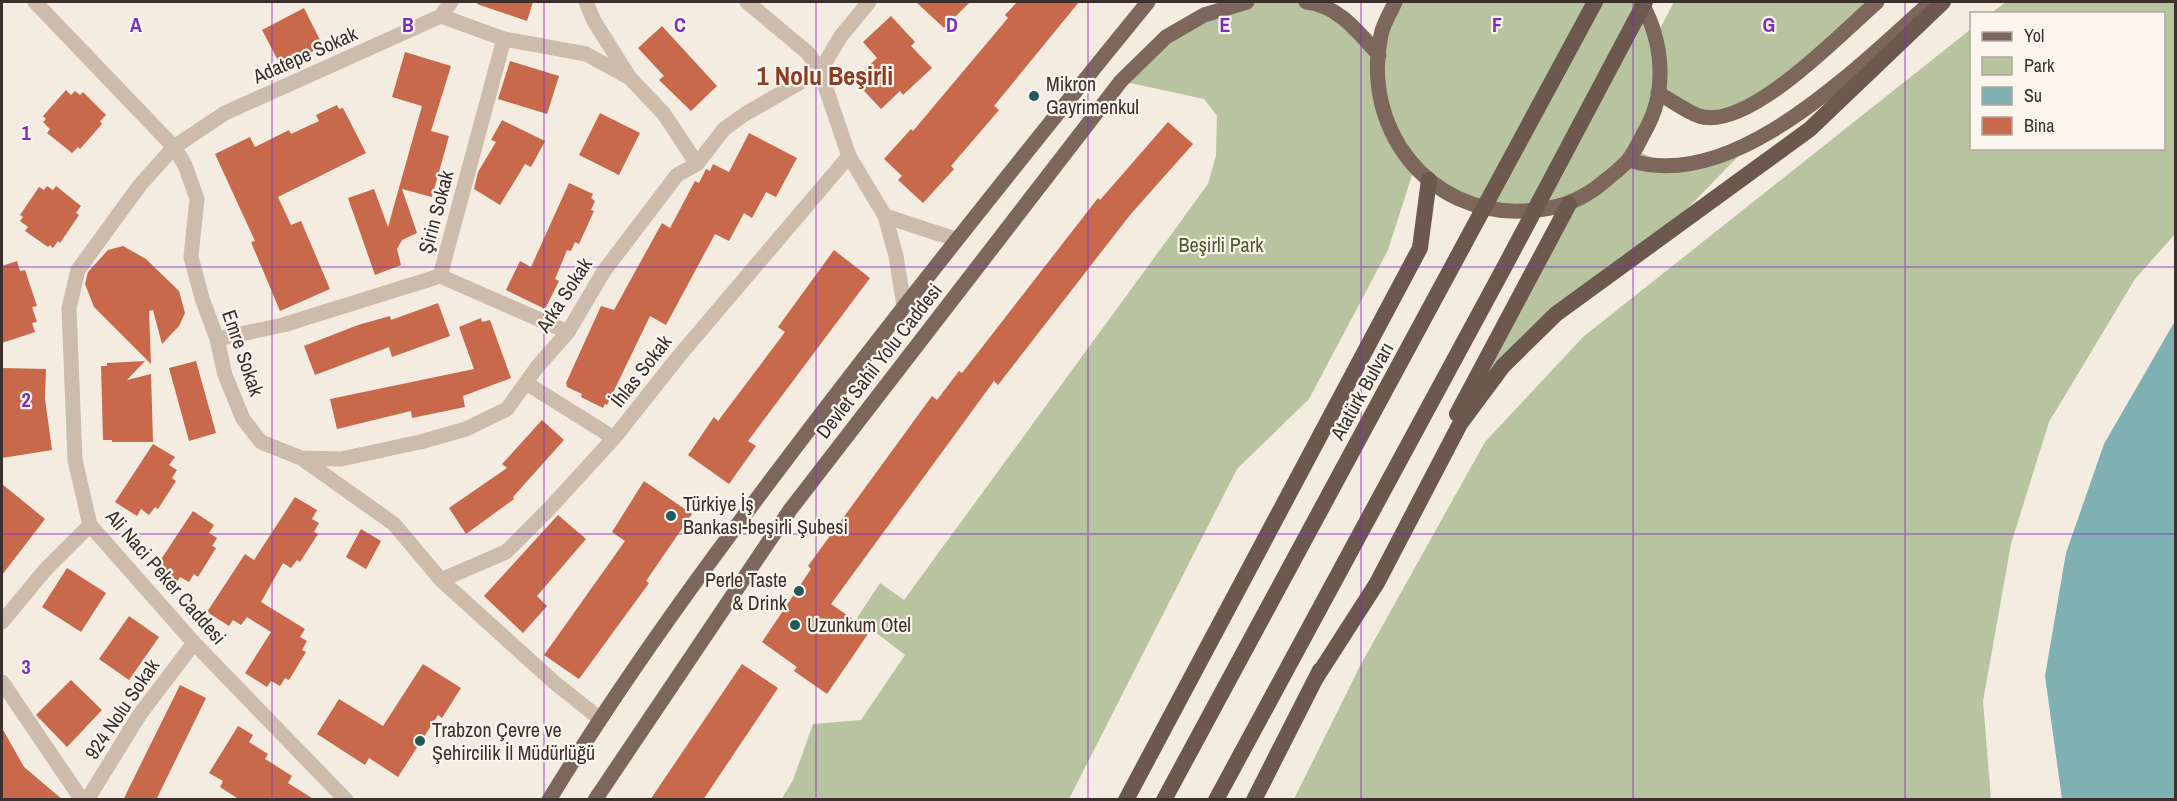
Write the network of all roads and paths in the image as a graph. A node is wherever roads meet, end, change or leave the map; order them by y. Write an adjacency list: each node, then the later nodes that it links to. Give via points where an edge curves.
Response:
1 (35, 2): 22 (street, Emre Sokak)
2 (451, 2): 16 (street)
3 (586, 2): 20 (street)
4 (747, 2): 19 (street, via 808,53)
5 (869, 2): 15 (street)
6 (1148, 2): 29 (main road, Devlet Sahil Yolu Caddesi)
7 (1247, 2): 48 (main road, Devlet Sahil Yolu Caddesi, via 1204,15 1166,37 1121,81 790,510)
8 (1306, 2): 18 (main road, via 1321,3 1351,23)
9 (1395, 2): 18 (main road, via 1381,33)
10 (1595, 2): 50 (highway, Atatürk Bulvarı)
11 (1642, 2): 21 (main road, via 1652,23 1660,70); 51 (highway, via 1506,264)
12 (1877, 2): 21 (main road, via 1771,95 1733,115 1700,116)
13 (1931, 2): 24 (main road, via 1823,98 1751,143 1673,167 1647,166)
14 (1943, 2): 41 (highway, via 1810,129 1556,314 1503,366 1460,424 1377,583)
15 (861, 9): 19 (street)
16 (441, 16): 17 (street); 22 (street, Adatepe Sokak, via 225,113)
17 (504, 39): 20 (street, via 586,54); 30 (street, Şirin Sokak)
18 (1379, 55): 26 (main road, via 1376,81 1388,128 1414,168)
19 (820, 71): 23 (street); 25 (street, Arka Sokak, via 724,129)
20 (630, 78): 25 (street, via 664,114)
21 (1658, 93): 24 (main road, via 1652,118)
22 (174, 147): 33 (street, Emre Sokak, via 197,199 191,257); 37 (street, Ali Naci Peker Caddesi, via 140,185 78,270 69,308 75,460)
23 (849, 156): 28 (street); 35 (street, İhlas Sokak)
24 (1629, 160): 27 (main road, via 1592,192)
25 (697, 164): 32 (street, Arka Sokak, via 677,175 647,212)
26 (1429, 180): 27 (main road, via 1453,197 1499,212 1547,210); 49 (highway, via 1420,248)
27 (1569, 204): 41 (highway)
28 (885, 216): 29 (street); 31 (street)
29 (955, 239): 31 (main road, Devlet Sahil Yolu Caddesi)
30 (440, 276): 32 (street); 33 (street, Şirin Sokak, via 283,325)
31 (904, 306): 43 (main road, Devlet Sahil Yolu Caddesi, via 761,492)
32 (568, 332): 34 (street, Arka Sokak)
33 (217, 339): 36 (street, Emre Sokak, via 225,375 243,419 261,442)
34 (526, 383): 35 (street); 36 (street, Arka Sokak, via 507,409 466,429 341,459)
35 (614, 438): 38 (street, İhlas Sokak, via 506,552)
36 (301, 458): 38 (street, Emre Sokak, via 394,524)
37 (90, 525): 39 (street, via 45,570); 40 (street, Ali Naci Peker Caddesi)
38 (441, 580): 43 (street, Emre Sokak)
39 (2, 622)
40 (194, 643): 45 (street, 924 Nolu Sokak, via 140,714); 46 (street, Ali Naci Peker Caddesi)
41 (1316, 678): 52 (highway)
42 (2, 682): 44 (street)
43 (599, 718): 47 (main road, Devlet Sahil Yolu Caddesi)
44 (82, 800)
45 (87, 800)
46 (346, 800)
47 (549, 800)
48 (595, 800)
49 (1126, 800)
50 (1164, 800)
51 (1216, 800)
52 (1254, 800)

